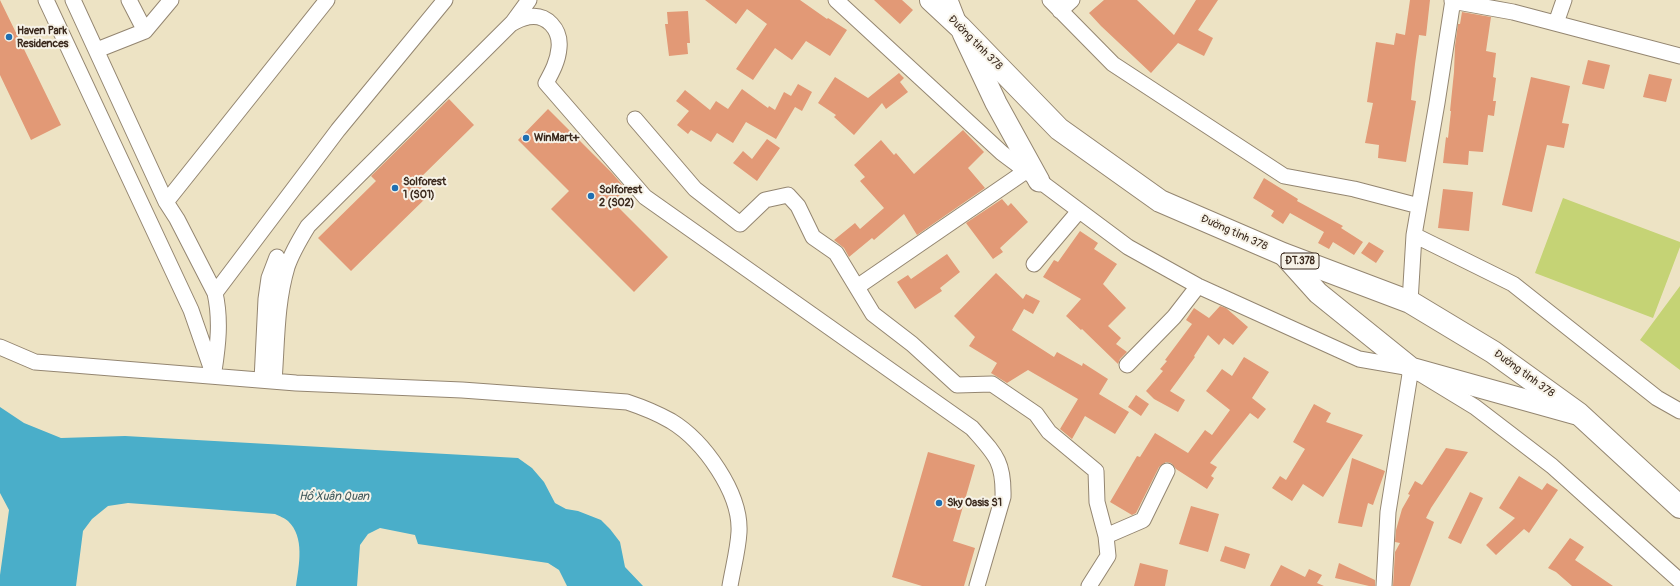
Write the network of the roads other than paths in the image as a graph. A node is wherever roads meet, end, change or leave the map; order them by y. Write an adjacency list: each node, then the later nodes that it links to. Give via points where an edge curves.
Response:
1 (46, 0): 37 (street, via 191,310)
2 (73, 0): 19 (street)
3 (129, 0): 18 (street)
4 (171, 0): 18 (street)
5 (327, 0): 23 (street)
6 (445, 0): 32 (street, via 338,130)
7 (530, 0): 16 (street)
8 (836, 0): 22 (street, via 1002,153)
9 (931, 0): 17 (main road, Đường tỉnh 378 / ĐT.378)
10 (950, 0): 17 (street)
11 (1072, 0): 14 (street)
12 (1564, 0): 15 (street)
13 (1453, 1): 15 (street); 24 (street)
14 (1055, 5): 24 (street, via 1113,64 1284,176 1354,189)
15 (1556, 23): 20 (street)
16 (511, 24): 38 (street, via 308,226 287,266 279,298); 46 (street, via 529,16 549,20 559,37 559,49 546,83 645,197 972,428 991,449 1001,466 1003,497)
17 (960, 27): 22 (main road); 27 (main road, Đường tỉnh 378 / ĐT.378, via 1059,129 1160,201)
18 (145, 31): 19 (street)
19 (97, 50): 23 (street)
20 (1680, 56)
21 (635, 119): 31 (street, via 695,189 740,224 765,200 788,195 798,206 813,237 836,253)
22 (1032, 176): 25 (street); 31 (street)
23 (166, 202): 32 (street)
24 (1419, 206): 26 (street)
25 (1079, 211): 29 (street); 30 (street, via 1128,247)
26 (1414, 235): 33 (street); 39 (street, via 1512,284 1657,398)
27 (1283, 254): 33 (main road, Đường tỉnh 378 / ĐT.378); 36 (main road, via 1318,293)
28 (277, 257): 38 (street, via 269,278 266,299)
29 (1034, 264)
30 (1198, 286): 35 (street, via 1174,317); 36 (street, via 1359,359)
31 (857, 287): 43 (street, via 873,314 912,344 957,385 992,384 1036,414 1049,432 1096,471 1097,502)
32 (215, 293): 37 (street, via 219,316)
33 (1410, 302): 40 (main road, Đường tỉnh 378 / ĐT.378, via 1494,352)
34 (0, 347): 37 (street, via 35,362)
35 (1127, 365)
36 (1412, 368): 40 (main road); 44 (street, via 1475,407 1552,466); 48 (street, via 1388,512)
37 (214, 376): 38 (street)
38 (268, 381): 45 (street, via 588,399 627,402 649,410 691,436 724,478 735,503 739,531)
39 (1680, 411)
40 (1579, 414): 42 (main road, Đường tỉnh 378 / ĐT.378)
41 (1167, 470): 43 (street, via 1143,520)
42 (1680, 508)
43 (1106, 536): 47 (street, via 1108,556)
44 (1680, 580)
45 (730, 586)
46 (977, 586)
47 (1089, 586)
48 (1384, 586)

